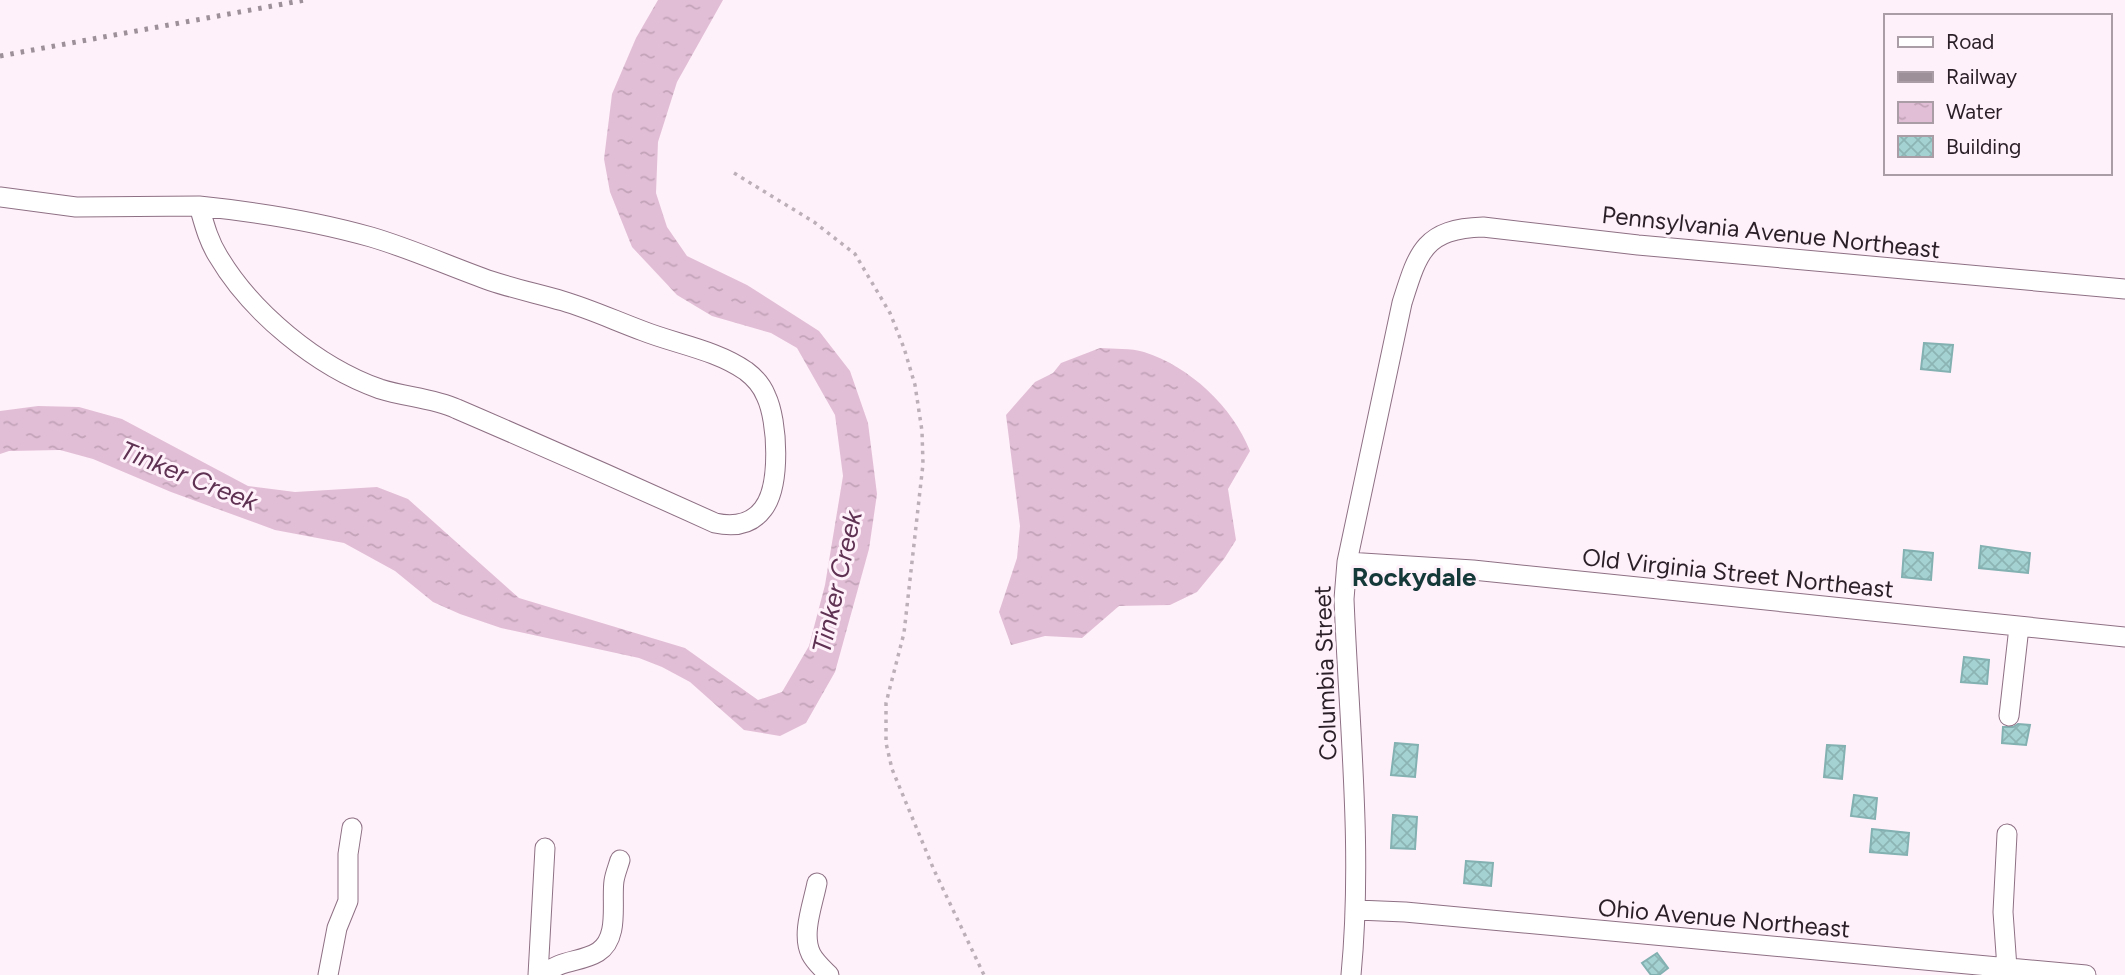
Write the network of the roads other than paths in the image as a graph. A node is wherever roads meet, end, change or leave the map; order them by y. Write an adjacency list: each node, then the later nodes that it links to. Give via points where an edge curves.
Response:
1 (0, 197): 2 (street, via 76,207)
2 (199, 206): 2 (street, via 257,212 371,237 686,344 745,370 765,393 771,409 775,460 768,501 753,519 741,524 715,523 450,406 355,379 299,344 231,276 205,230)
3 (1422, 253): 4 (street, Pennsylvania Avenue Northeast, via 1444,232 1483,227 1639,246); 5 (street, Columbia Street, via 1402,303)
4 (2125, 289)
5 (1347, 562): 6 (street, Old Virginia Street Northeast, via 1473,570); 14 (street, Columbia Street, via 1344,599)
6 (2019, 627): 7 (street, Old Virginia Street Northeast); 8 (street)
7 (2125, 637)
8 (2009, 716)
9 (352, 828): 16 (street, via 348,901 337,928)
10 (2007, 834): 15 (street, via 2003,912)
11 (545, 848): 17 (street)
12 (621, 860): 18 (street, via 614,879 608,941 600,951 554,966)
13 (817, 883): 19 (street, via 808,947)
14 (1357, 910): 15 (street, Ohio Avenue Northeast); 20 (street, Columbia Street)
15 (2007, 968): 21 (street, Ohio Avenue Northeast)
16 (328, 975)
17 (538, 975)
18 (544, 975)
19 (829, 975)
20 (1351, 975)
21 (2086, 975)

